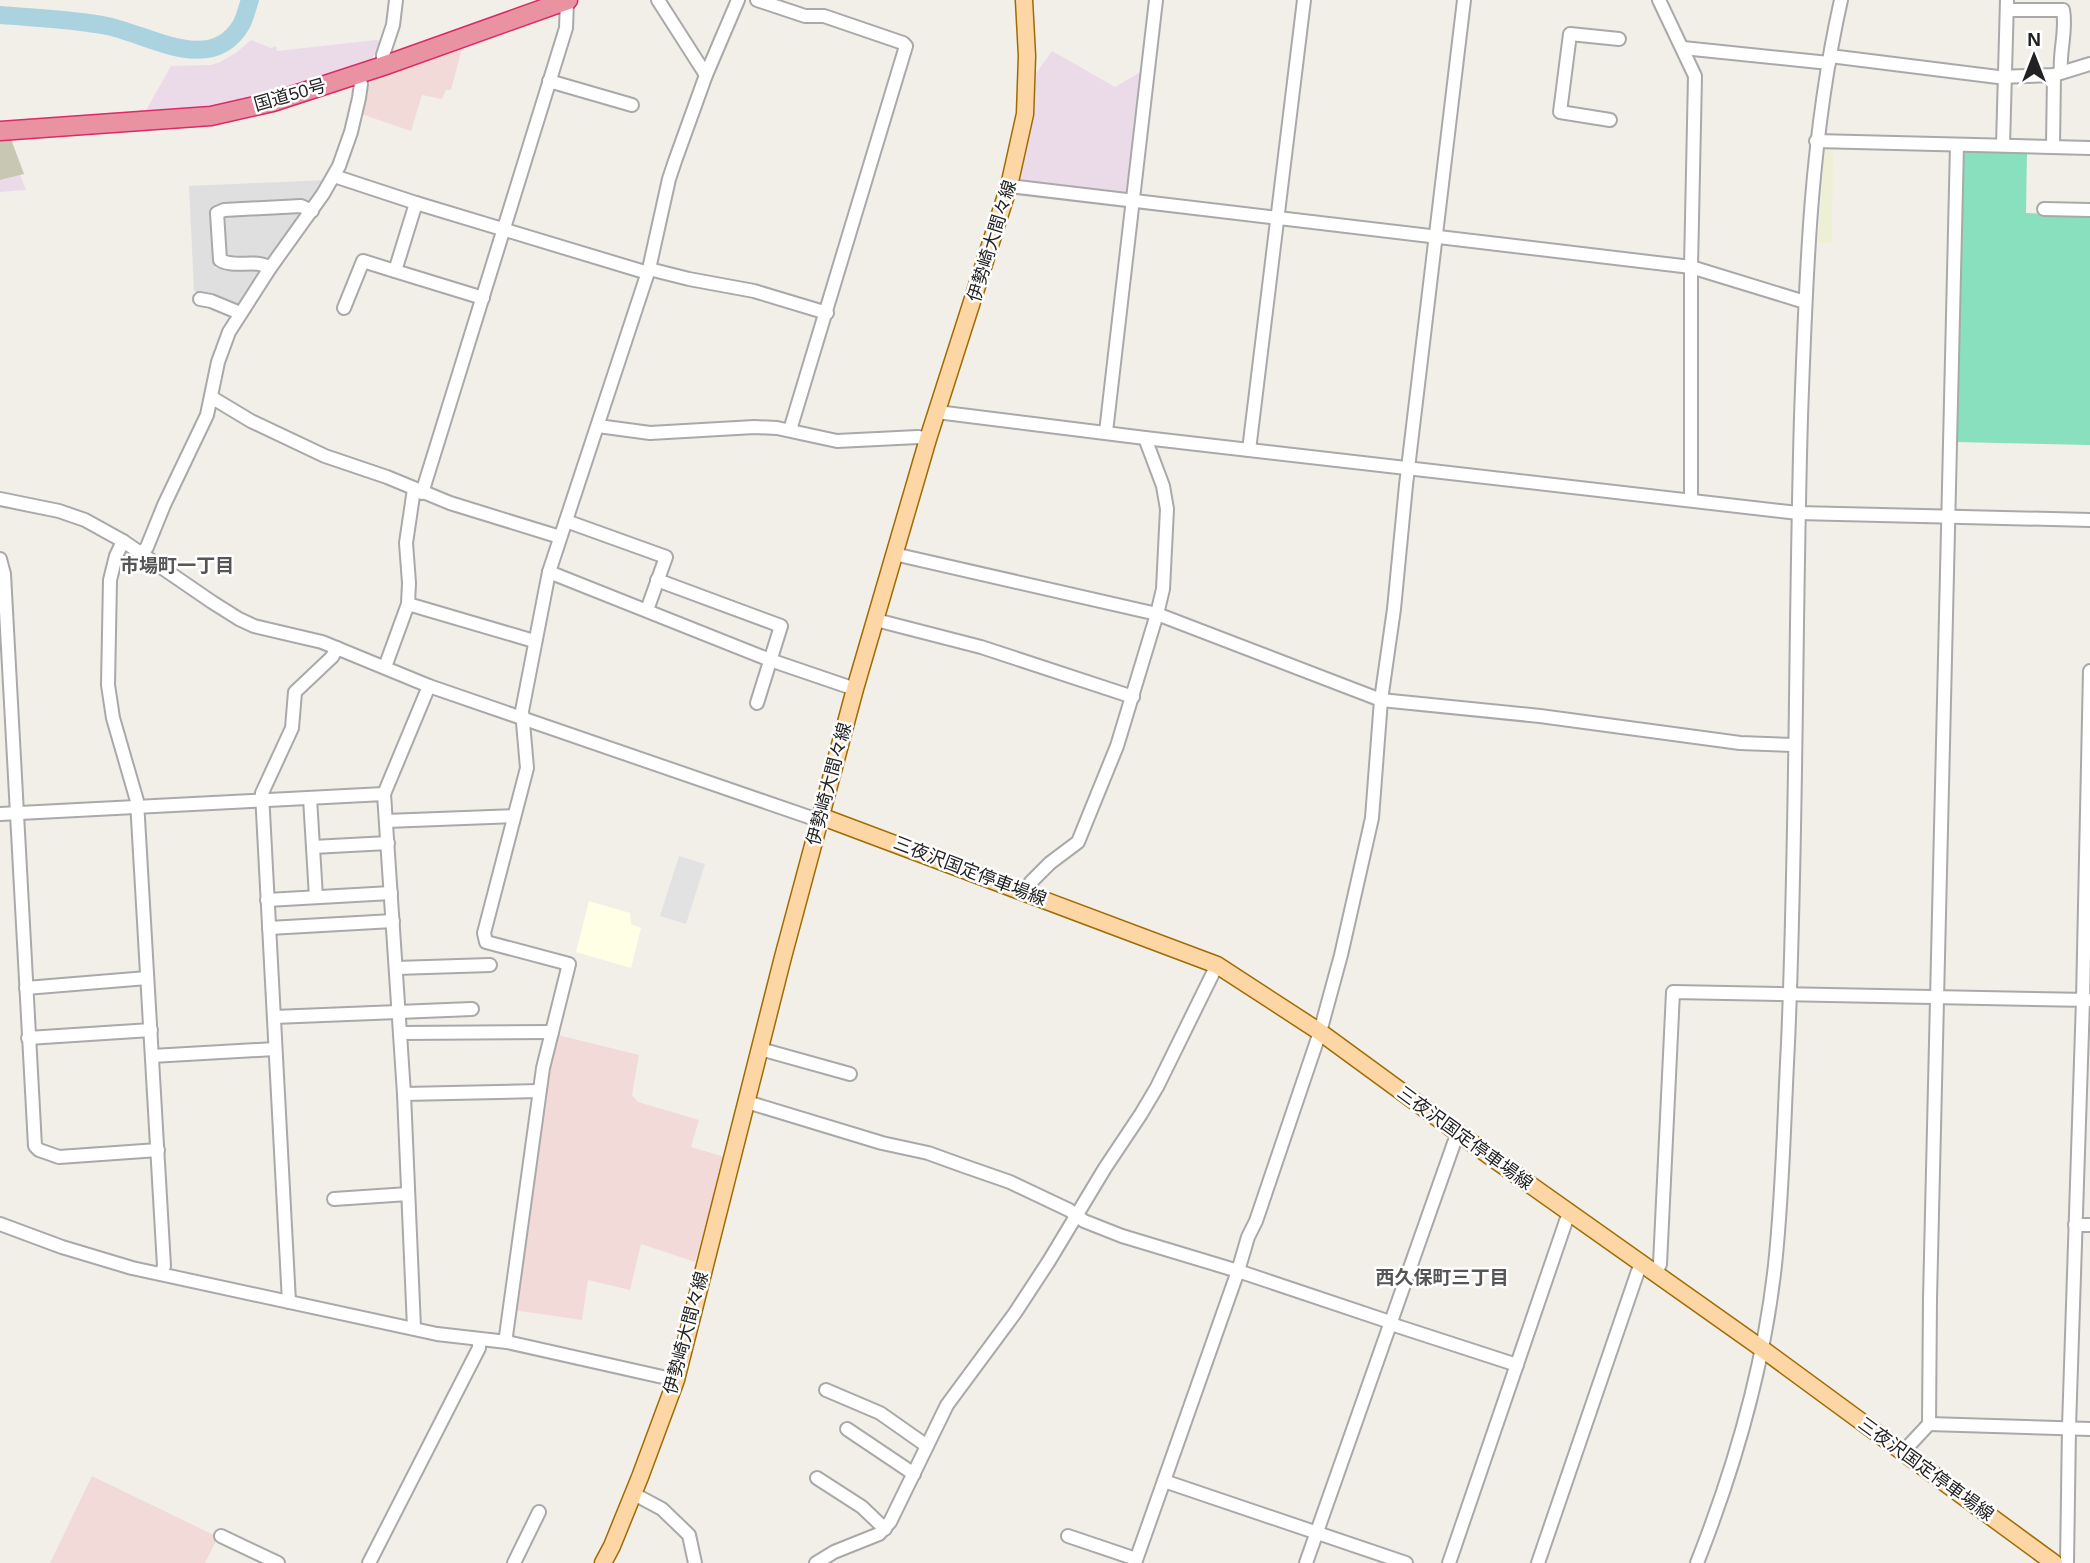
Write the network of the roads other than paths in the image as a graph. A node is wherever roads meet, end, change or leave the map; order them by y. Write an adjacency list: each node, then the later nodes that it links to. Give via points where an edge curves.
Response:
1 (396, 0): 17 (street)
2 (567, 0): 17 (highway, 国道50号); 22 (street, via 566,28)
3 (658, 0): 20 (street)
4 (738, 0): 20 (street)
5 (757, 0): 50 (street, via 804,16 824,16 906,46)
6 (1024, 0): 32 (main road, 伊勢崎大間々線, via 1025,114)
7 (1156, 0): 33 (street)
8 (1304, 0): 38 (street)
9 (1464, 0): 40 (street)
10 (1660, 0): 14 (street)
11 (1841, 0): 15 (street)
12 (2007, 5): 18 (street, via 2063,10); 21 (street)
13 (1619, 39): 24 (street, via 1570,34 1560,112)
14 (1683, 48): 15 (street); 41 (street, via 1695,76)
15 (1829, 60): 21 (street); 26 (street)
16 (2090, 64): 18 (street)
17 (383, 66): 19 (highway, 国道50号)
18 (2057, 74): 21 (street); 29 (street)
19 (357, 75): 25 (highway, 国道50号, via 211,116); 31 (street, via 359,98)
20 (706, 75): 44 (street, via 669,180)
21 (2004, 77): 28 (street)
22 (549, 81): 23 (street); 39 (street)
23 (632, 105)
24 (1610, 120)
25 (0, 131)
26 (1816, 141): 27 (street); 47 (street)
27 (1957, 145): 28 (street); 64 (street)
28 (2003, 145): 29 (street)
29 (2053, 146): 30 (street)
30 (2090, 148)
31 (334, 176): 34 (street); 37 (street)
32 (1009, 186): 33 (street); 52 (main road, 伊勢崎大間々線)
33 (1133, 200): 38 (street); 55 (street)
34 (416, 203): 39 (street); 43 (street)
35 (2045, 209): 36 (street)
36 (2090, 210)
37 (312, 212): 42 (street); 42 (street, via 301,206 217,213 220,260 225,264 263,263)
38 (1276, 218): 40 (street); 58 (street)
39 (503, 230): 44 (street); 45 (street)
40 (1436, 237): 41 (street); 59 (street)
41 (1691, 267): 47 (street); 62 (street)
42 (270, 268): 49 (street)
43 (394, 271): 45 (street); 48 (street, via 363,261)
44 (649, 271): 50 (street, via 754,291); 53 (street)
45 (483, 298): 60 (street)
46 (200, 299): 49 (street)
47 (1805, 302): 63 (street)
48 (345, 308)
49 (240, 313): 51 (street, via 221,350)
50 (827, 313): 54 (street)
51 (211, 397): 60 (street, via 276,434); 69 (street)
52 (937, 412): 55 (street); 57 (main road, 伊勢崎大間々線)
53 (598, 426): 54 (street, via 650,433 754,427); 66 (street)
54 (790, 430): 57 (street, via 837,441)
55 (1106, 432): 56 (street)
56 (1145, 438): 58 (street); 77 (street, via 1167,509 1163,589)
57 (928, 439): 70 (main road, 伊勢崎大間々線)
58 (1249, 450): 59 (street)
59 (1408, 469): 62 (street); 87 (street)
60 (418, 491): 67 (street); 75 (street, via 406,542)
61 (0, 499): 68 (street, via 59,510)
62 (1691, 500): 63 (street)
63 (1798, 513): 64 (street); 90 (street)
64 (1948, 518): 65 (street); 114 (street)
65 (2090, 520)
66 (566, 521): 67 (street); 74 (street, via 666,557)
67 (560, 537): 72 (street)
68 (123, 541): 69 (street); 94 (street, via 110,580 108,685)
69 (141, 554): 80 (street, via 239,619)
70 (894, 554): 77 (street); 78 (main road, 伊勢崎大間々線)
71 (0, 559): 73 (street)
72 (549, 572): 76 (street); 79 (street)
73 (2, 574): 95 (street)
74 (657, 580): 76 (street); 81 (street, via 781,626)
75 (408, 604): 79 (street); 82 (street)
76 (647, 610): 81 (street)
77 (1157, 614): 86 (street); 87 (street)
78 (876, 620): 85 (main road, 伊勢崎大間々線); 86 (street, via 981,647)
79 (534, 641): 89 (street)
80 (337, 648): 82 (street); 93 (street, via 295,692 292,728)
81 (770, 660): 85 (street); 88 (street)
82 (386, 667): 84 (street)
83 (2090, 671): 115 (street)
84 (429, 686): 89 (street); 91 (street)
85 (855, 689): 98 (main road, 伊勢崎大間々線)
86 (1133, 697): 102 (street, via 1078,842 1050,863)
87 (1381, 701): 90 (street, via 1540,716 1740,743); 121 (street, via 1372,818)
88 (757, 703)
89 (522, 717): 97 (street, via 527,768); 98 (street, via 809,817)
90 (1794, 745): 113 (street)
91 (384, 794): 92 (street); 99 (street)
92 (310, 798): 93 (street); 101 (street)
93 (261, 801): 94 (street); 105 (street)
94 (137, 808): 95 (street); 111 (street)
95 (16, 813): 96 (street); 112 (street)
96 (0, 814)
97 (514, 816): 99 (street); 120 (street, via 484,940 569,964)
98 (820, 816): 102 (main road, 三夜沢国定停車場線); 125 (main road, 伊勢崎大間々線)
99 (386, 821): 100 (street)
100 (388, 843): 101 (street); 103 (street)
101 (313, 847): 104 (street)
102 (1025, 891): 109 (main road, 三夜沢国定停車場線)
103 (391, 893): 104 (street); 106 (street)
104 (316, 897): 105 (street)
105 (267, 900): 107 (street)
106 (393, 921): 107 (street); 110 (street)
107 (269, 928): 118 (street)
108 (490, 965): 110 (street)
109 (1217, 965): 121 (main road, 三夜沢国定停車場線); 136 (street, via 1157,1087)
110 (396, 968): 117 (street)
111 (147, 978): 112 (street); 119 (street)
112 (26, 988): 123 (street)
113 (1790, 995): 114 (street); 141 (street, via 1673,992 1660,1264); 148 (street, via 1780,1207)
114 (1938, 997): 115 (street); 152 (street)
115 (2086, 1000): 138 (street)
116 (472, 1009): 117 (street)
117 (399, 1012): 118 (street); 122 (street)
118 (274, 1017): 124 (street)
119 (150, 1030): 123 (street); 126 (street)
120 (552, 1032): 122 (street); 128 (street)
121 (1320, 1032): 131 (main road, 三夜沢国定停車場線); 140 (street)
122 (400, 1033): 129 (street)
123 (28, 1038): 132 (street, via 36,1148 59,1157)
124 (275, 1049): 126 (street); 143 (street)
125 (760, 1049): 127 (street); 130 (main road, 伊勢崎大間々線)
126 (152, 1056): 132 (street)
127 (850, 1074)
128 (539, 1091): 129 (street); 147 (street)
129 (404, 1094): 133 (street)
130 (747, 1102): 136 (street, via 928,1153 1010,1182); 150 (main road, 伊勢崎大間々線)
131 (1460, 1134): 135 (main road, 三夜沢国定停車場線); 144 (street)
132 (158, 1150): 142 (street)
133 (408, 1194): 134 (street); 145 (street)
134 (334, 1199)
135 (1571, 1214): 141 (main road, 三夜沢国定停車場線); 149 (street)
136 (1077, 1216): 140 (street, via 1122,1236); 156 (street, via 947,1405)
137 (0, 1224): 142 (street, via 116,1264)
138 (2075, 1225): 139 (street); 153 (street)
139 (2090, 1225)
140 (1238, 1270): 144 (street); 160 (street)
141 (1649, 1270): 148 (main road, 三夜沢国定停車場線); 177 (street, via 1638,1271)
142 (161, 1274): 143 (street)
143 (289, 1301): 145 (street)
144 (1390, 1323): 149 (street); 164 (street)
145 (414, 1328): 146 (street)
146 (479, 1340): 147 (street); 169 (street, via 480,1348)
147 (507, 1342): 150 (street)
148 (1760, 1348): 157 (main road, 三夜沢国定停車場線); 178 (street, via 1748,1406)
149 (1517, 1365): 176 (street)
150 (676, 1380): 161 (main road, 伊勢崎大間々線)
151 (825, 1390): 156 (street, via 880,1413)
152 (1930, 1424): 153 (street); 157 (street)
153 (2069, 1427): 155 (street); 180 (street)
154 (847, 1429): 158 (street)
155 (2090, 1429)
156 (927, 1446): 158 (street)
157 (1903, 1452): 179 (main road, 三夜沢国定停車場線)
158 (914, 1474): 163 (street)
159 (817, 1478): 163 (street, via 862,1507)
160 (1164, 1481): 164 (street); 167 (street)
161 (634, 1494): 171 (main road, 伊勢崎大間々線); 172 (street, via 662,1509 688,1535)
162 (539, 1512): 170 (street)
163 (885, 1529): 173 (street)
164 (1317, 1532): 174 (street); 175 (street)
165 (221, 1536): 168 (street)
166 (1068, 1536): 167 (street)
167 (1136, 1561)
168 (278, 1563)
169 (369, 1563)
170 (514, 1563)
171 (603, 1563)
172 (695, 1563)
173 (817, 1563)
174 (1306, 1563)
175 (1406, 1563)
176 (1449, 1563)
177 (1538, 1563)
178 (1697, 1563)
179 (2054, 1563)
180 (2067, 1563)

